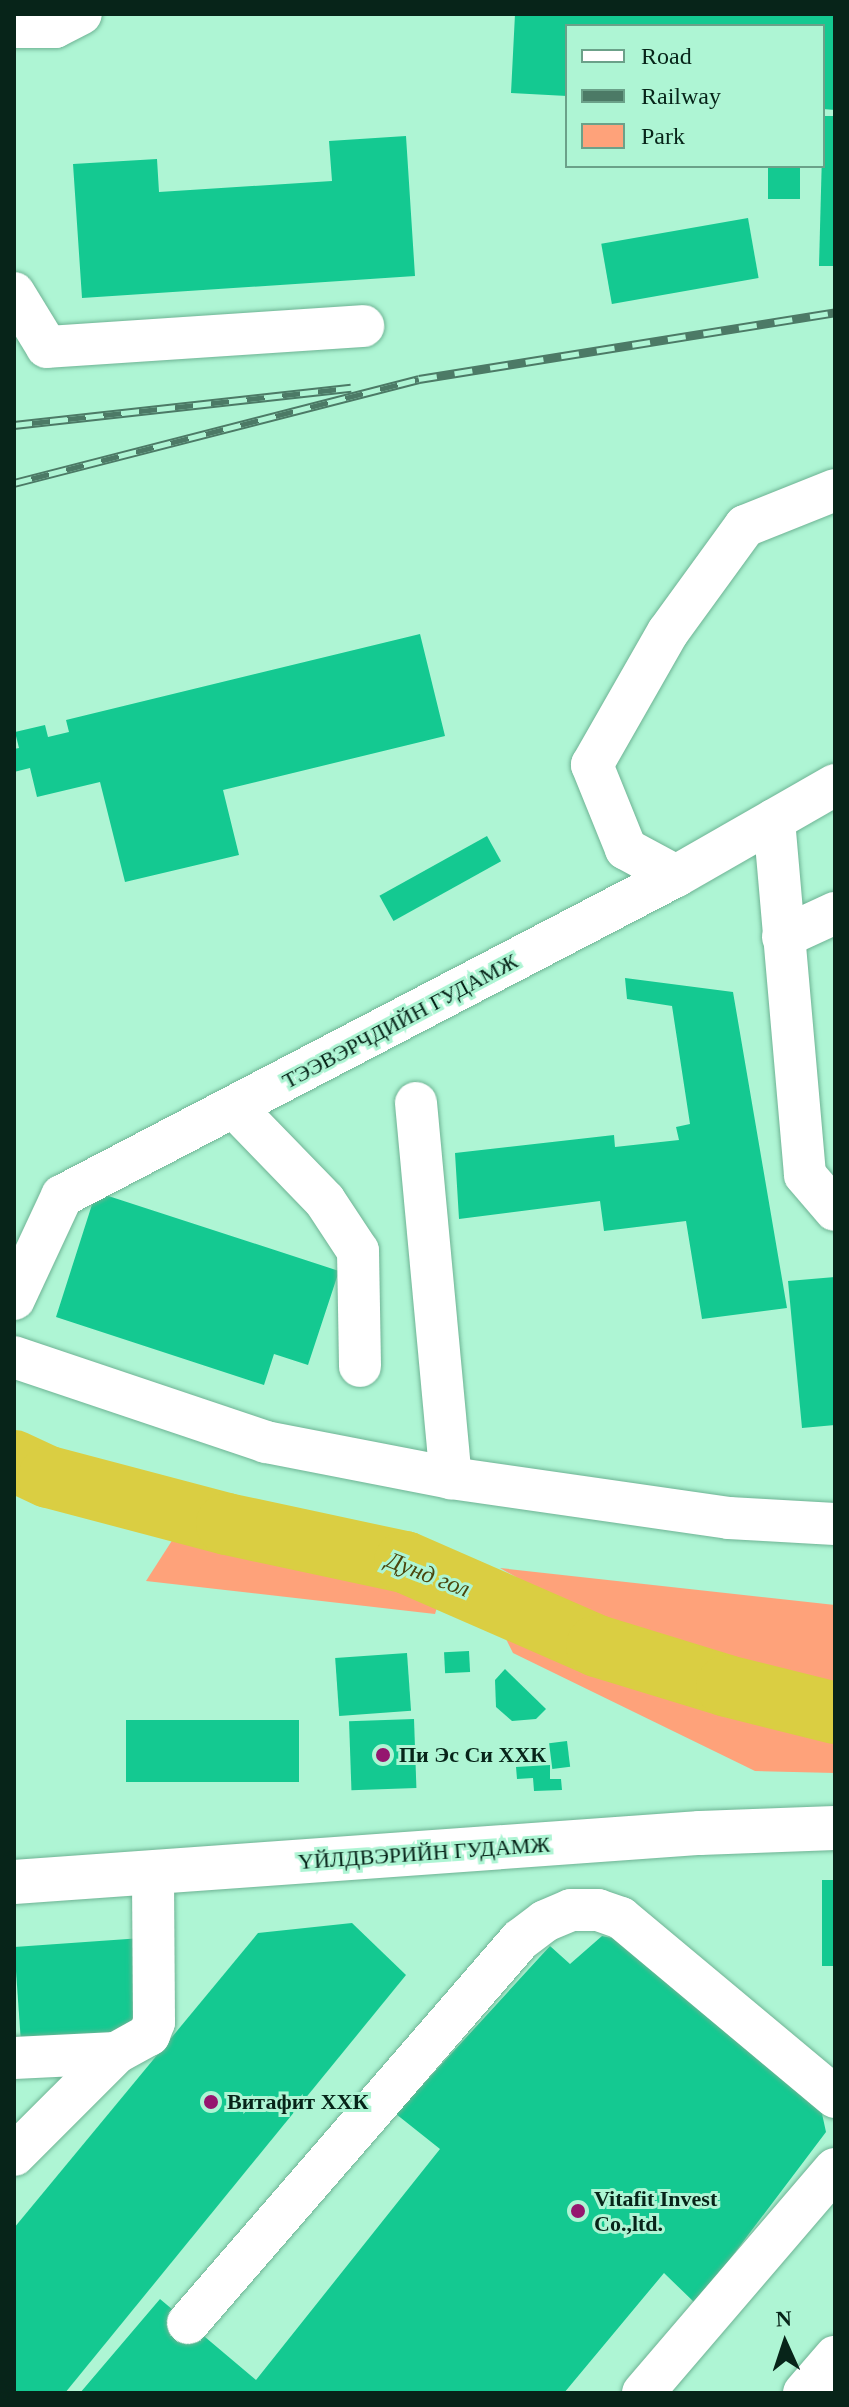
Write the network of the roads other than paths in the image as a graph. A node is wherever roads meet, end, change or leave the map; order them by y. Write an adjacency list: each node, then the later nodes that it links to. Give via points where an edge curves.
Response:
1 (81, 14): 2 (street, via 55,27)
2 (14, 27)
3 (14, 293): 4 (street, via 47,347)
4 (363, 326)
5 (835, 490): 8 (street, via 745,526 668,632 592,765 626,849)
6 (835, 785): 7 (street, ТЭЭВЭРЧДИЙН ГУДАМЖ)
7 (774, 820): 8 (street, ТЭЭВЭРЧДИЙН ГУДАМЖ); 10 (street)
8 (676, 876): 12 (street, ТЭЭВЭРЧДИЙН ГУДАМЖ)
9 (835, 913): 10 (street)
10 (783, 937): 13 (street, via 805,1175)
11 (416, 1103): 17 (street)
12 (235, 1108): 14 (street, ТЭЭВЭРЧДИЙН ГУДАМЖ, via 62,1196); 16 (street, via 325,1201 358,1251)
13 (835, 1210)
14 (14, 1299)
15 (14, 1357): 17 (street, via 266,1442)
16 (360, 1366)
17 (451, 1478): 18 (street, via 729,1518)
18 (835, 1524)
19 (835, 1828): 20 (main road, YЙЛДВЭРИЙН ГУДАМЖ, via 700,1833)
20 (153, 1874): 21 (main road, YЙЛДВЭРИЙН ГУДАМЖ); 22 (street, via 154,2022 149,2035)
21 (14, 1882)
22 (116, 2053): 23 (street); 25 (street)
23 (14, 2058)
24 (835, 2097): 27 (street, via 621,1918 598,1910 571,1910 520,1940)
25 (14, 2155)
26 (835, 2169): 29 (street)
27 (188, 2323)
28 (835, 2357): 30 (street)
29 (643, 2393)
30 (804, 2393)

